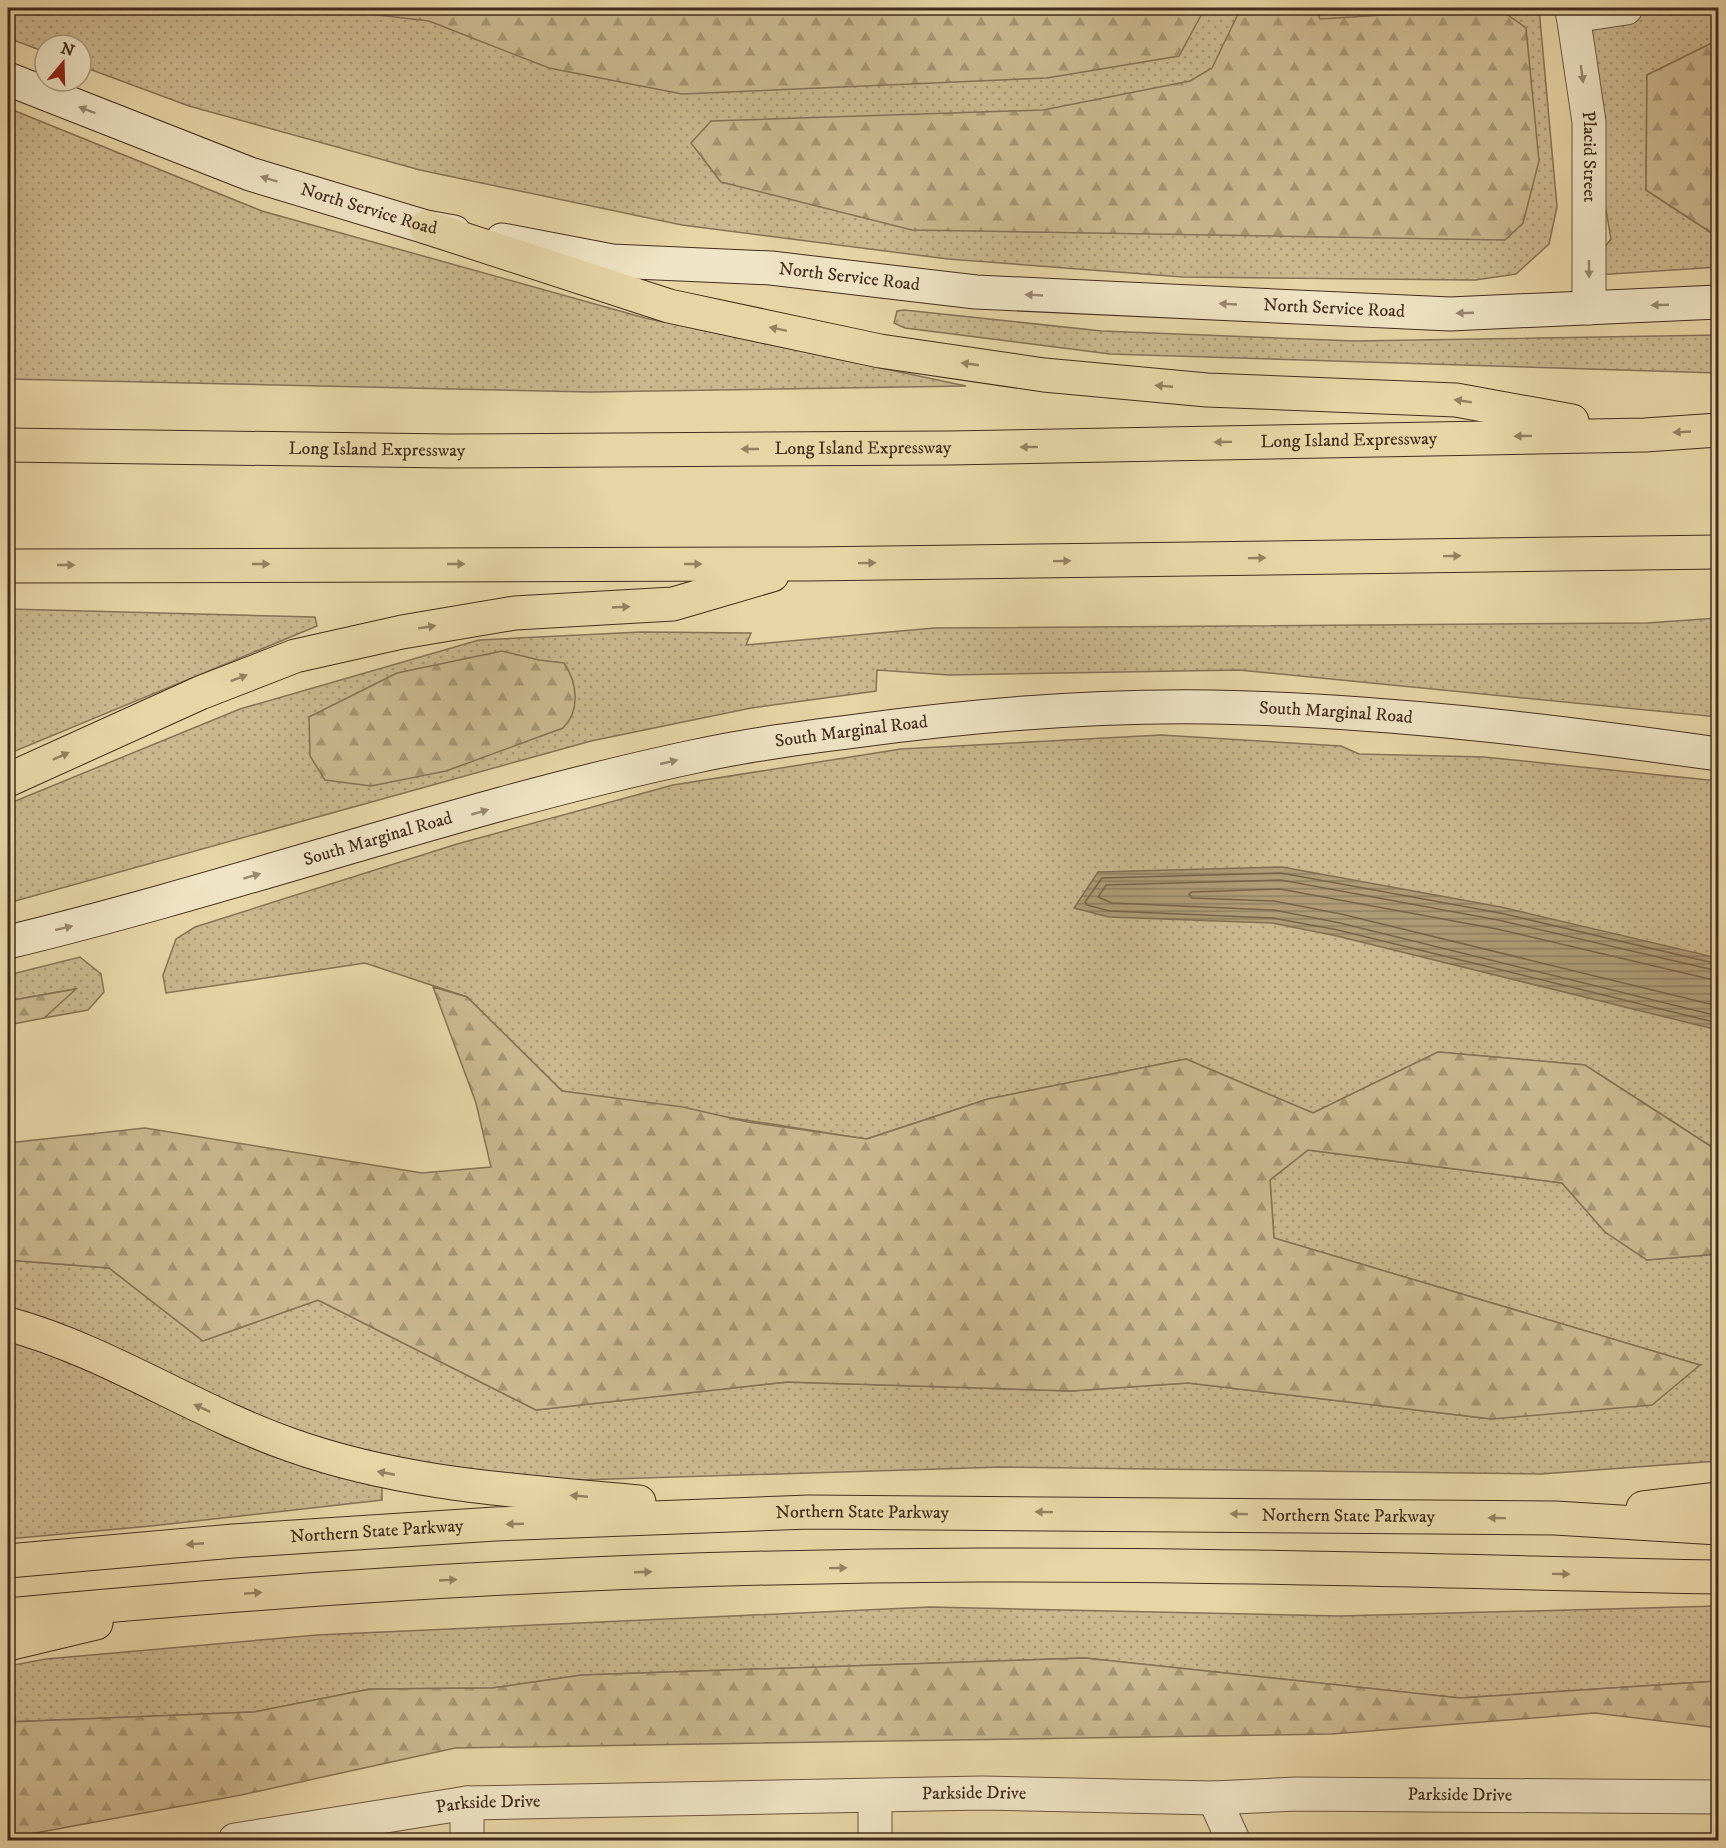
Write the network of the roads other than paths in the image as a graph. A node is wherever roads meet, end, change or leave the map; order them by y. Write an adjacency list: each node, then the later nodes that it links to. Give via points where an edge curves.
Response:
1 (1626, 8): 2 (main road)
2 (1573, 12): 6 (main road, Placid Street, one-way to 6, via 1588,122)
3 (8, 79): 4 (main road, North Service Road, one-way to 3, via 250,174)
4 (426, 227): 6 (main road, North Service Road, one-way to 4, via 1450,314 976,292 771,268 612,261); 8 (highway, one-way to 4, via 1456,400 1207,390 1044,375 880,351 669,306)
5 (1719, 302): 6 (main road, North Service Road, one-way to 6)
6 (1589, 308)
7 (1719, 430): 8 (highway, Long Island Expressway, one-way to 8)
8 (1645, 435): 9 (highway, Long Island Expressway, one-way to 9, via 949,448 448,451)
9 (8, 446)
10 (1719, 552): 11 (highway, one-way to 10)
11 (808, 564): 12 (highway, one-way to 11); 14 (highway, one-way to 11, via 200,693 295,656 402,632 515,613 673,604)
12 (8, 566)
13 (1719, 754): 15 (main road, South Marginal Road, one-way to 13, via 96,921 586,782 694,756 911,723 1055,710 1214,707 1430,720)
14 (8, 780)
15 (8, 942)
16 (8, 1324): 18 (highway, one-way to 16, via 497,1489 369,1470 253,1431 97,1358)
17 (1719, 1499): 19 (highway)
18 (763, 1514): 19 (highway, Northern State Parkway, one-way to 18, via 1004,1512); 21 (highway, Northern State Parkway, one-way to 21, via 366,1532)
19 (1555, 1518): 20 (highway, Northern State Parkway)
20 (1719, 1528)
21 (8, 1561)
22 (1719, 1577): 23 (highway, one-way to 22, via 588,1574 953,1566)
23 (195, 1598): 24 (highway); 25 (highway)
24 (8, 1615)
25 (8, 1644)
26 (875, 1797): 28 (main road, Parkside Drive, via 982,1793); 29 (main road, Parkside Drive); 32 (main road)
27 (1719, 1797): 28 (main road, Parkside Drive, via 1296,1794)
28 (1214, 1798): 33 (main road)
29 (467, 1803): 30 (main road, Parkside Drive); 31 (main road)
30 (235, 1840)
31 (467, 1840)
32 (875, 1840)
33 (1233, 1840)

